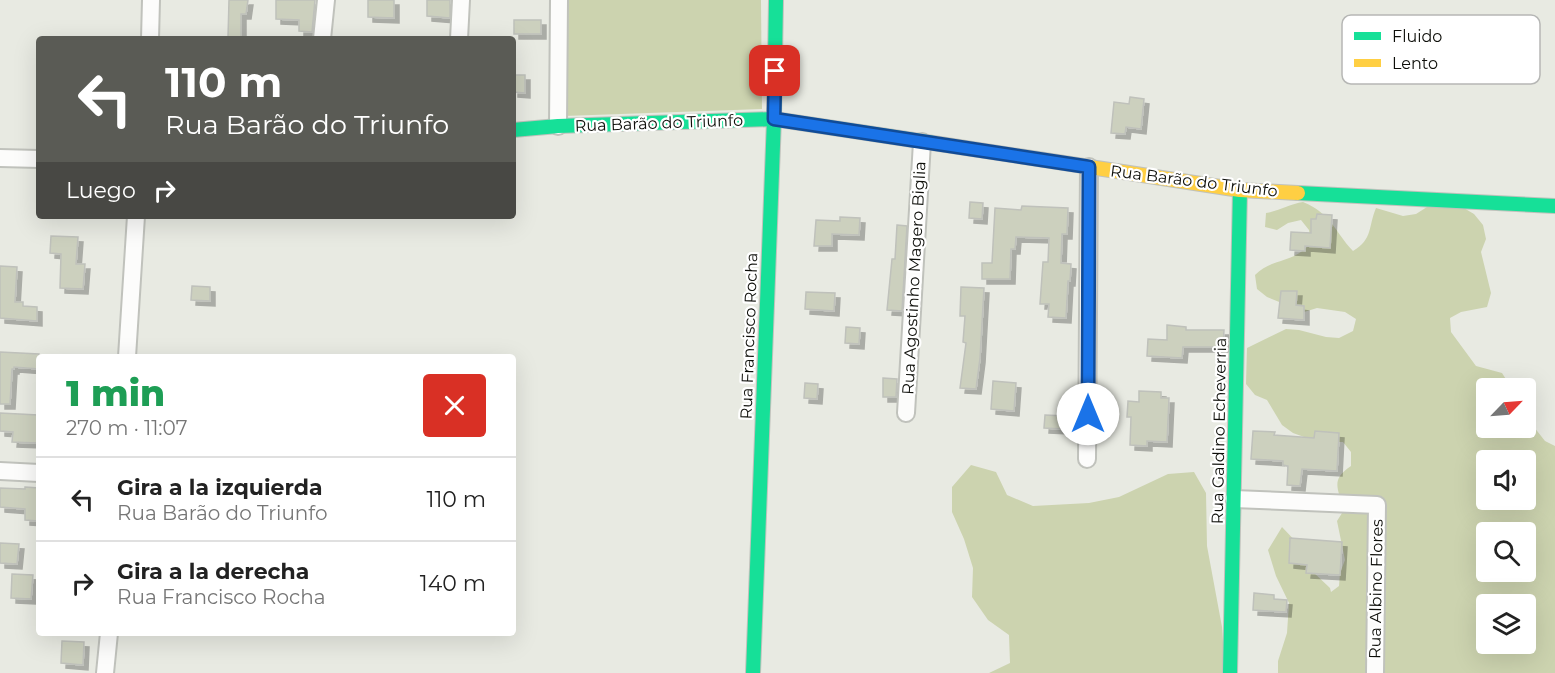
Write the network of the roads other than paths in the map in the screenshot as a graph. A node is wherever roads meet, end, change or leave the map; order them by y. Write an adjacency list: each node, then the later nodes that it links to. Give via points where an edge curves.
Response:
1 (151, 0): 6 (street)
2 (326, 0): 7 (street)
3 (461, 0): 8 (street)
4 (558, 0): 10 (street)
5 (776, 0): 9 (street, Rua Francisco Rocha)
6 (150, 36)
7 (322, 36)
8 (459, 36)
9 (774, 119): 10 (street, Rua Barão do Triunfo); 12 (street, Rua Barão do Triunfo); 27 (street, Rua Francisco Rocha)
10 (558, 126): 11 (street, Rua Barão do Triunfo)
11 (516, 130)
12 (922, 142): 15 (street, Rua Barão do Triunfo); 20 (street, Rua Agostinho Magero Biglia)
13 (0, 158): 14 (street)
14 (36, 159)
15 (1089, 167): 16 (street, Rua Barão do Triunfo); 21 (street)
16 (1240, 190): 17 (street, Rua Barão do Triunfo); 24 (street, Rua Galdino Echeverria)
17 (1555, 206)
18 (136, 219): 19 (street)
19 (127, 354)
20 (906, 413)
21 (1087, 459)
22 (0, 471): 23 (street)
23 (36, 472)
24 (1234, 499): 28 (street, Rua Galdino Echeverria); 29 (street, Rua Albino Flores, via 1377,505)
25 (109, 636): 26 (street)
26 (105, 673)
27 (753, 673)
28 (1230, 673)
29 (1375, 673)

